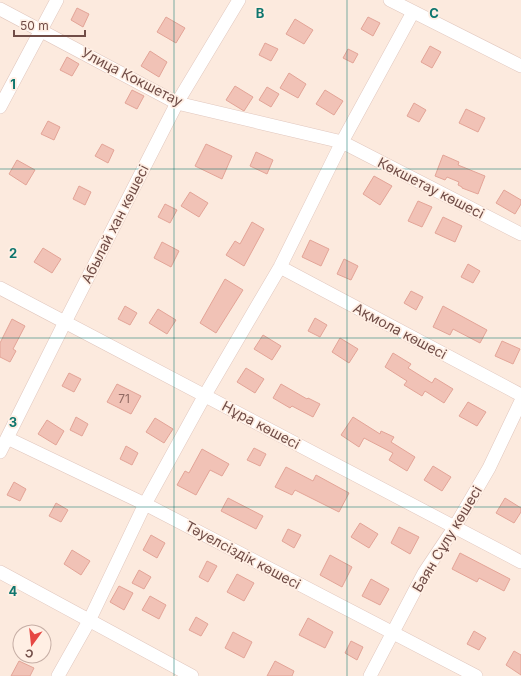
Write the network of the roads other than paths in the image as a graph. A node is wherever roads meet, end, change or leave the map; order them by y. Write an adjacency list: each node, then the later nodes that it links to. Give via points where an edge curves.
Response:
1 (57, 0): 6 (street)
2 (239, 0): 8 (street, Абылай хан көшесі)
3 (390, 0): 5 (street)
4 (0, 9): 6 (street, Улица Кокшетау)
5 (413, 12): 7 (street); 10 (street)
6 (40, 30): 8 (street, Улица Кокшетау); 9 (street)
7 (521, 66)
8 (177, 103): 10 (street, Улица Кокшетау); 14 (street, Абылай хан көшесі)
9 (0, 107)
10 (342, 142): 11 (street, Көкшетау көшесі); 12 (street)
11 (521, 234)
12 (280, 267): 15 (street); 16 (street, Ақмола көшесі)
13 (0, 288): 14 (street, Нұра көшесі)
14 (65, 322): 15 (street, Нұра көшесі); 18 (street, Абылай хан көшесі)
15 (205, 395): 20 (street); 21 (street, Нұра көшесі)
16 (521, 395)
17 (521, 401): 21 (street, Баян Сұлу көшесі, via 489,468)
18 (7, 438): 19 (street, Абылай хан көшесі); 20 (street, Тәуелсіздік көшесі)
19 (0, 452)
20 (144, 504): 24 (street); 25 (street, Тәуелсіздік көшесі)
21 (454, 528): 22 (street, Нұра көшесі); 25 (street, Баян Сұлу көшесі, via 424,574)
22 (521, 562)
23 (0, 572): 24 (street)
24 (89, 621): 26 (street); 27 (street)
25 (393, 633): 28 (street, Баян Сұлу көшесі); 29 (street, Тәуелсіздік көшесі)
26 (58, 676)
27 (192, 676)
28 (370, 676)
29 (476, 676)

